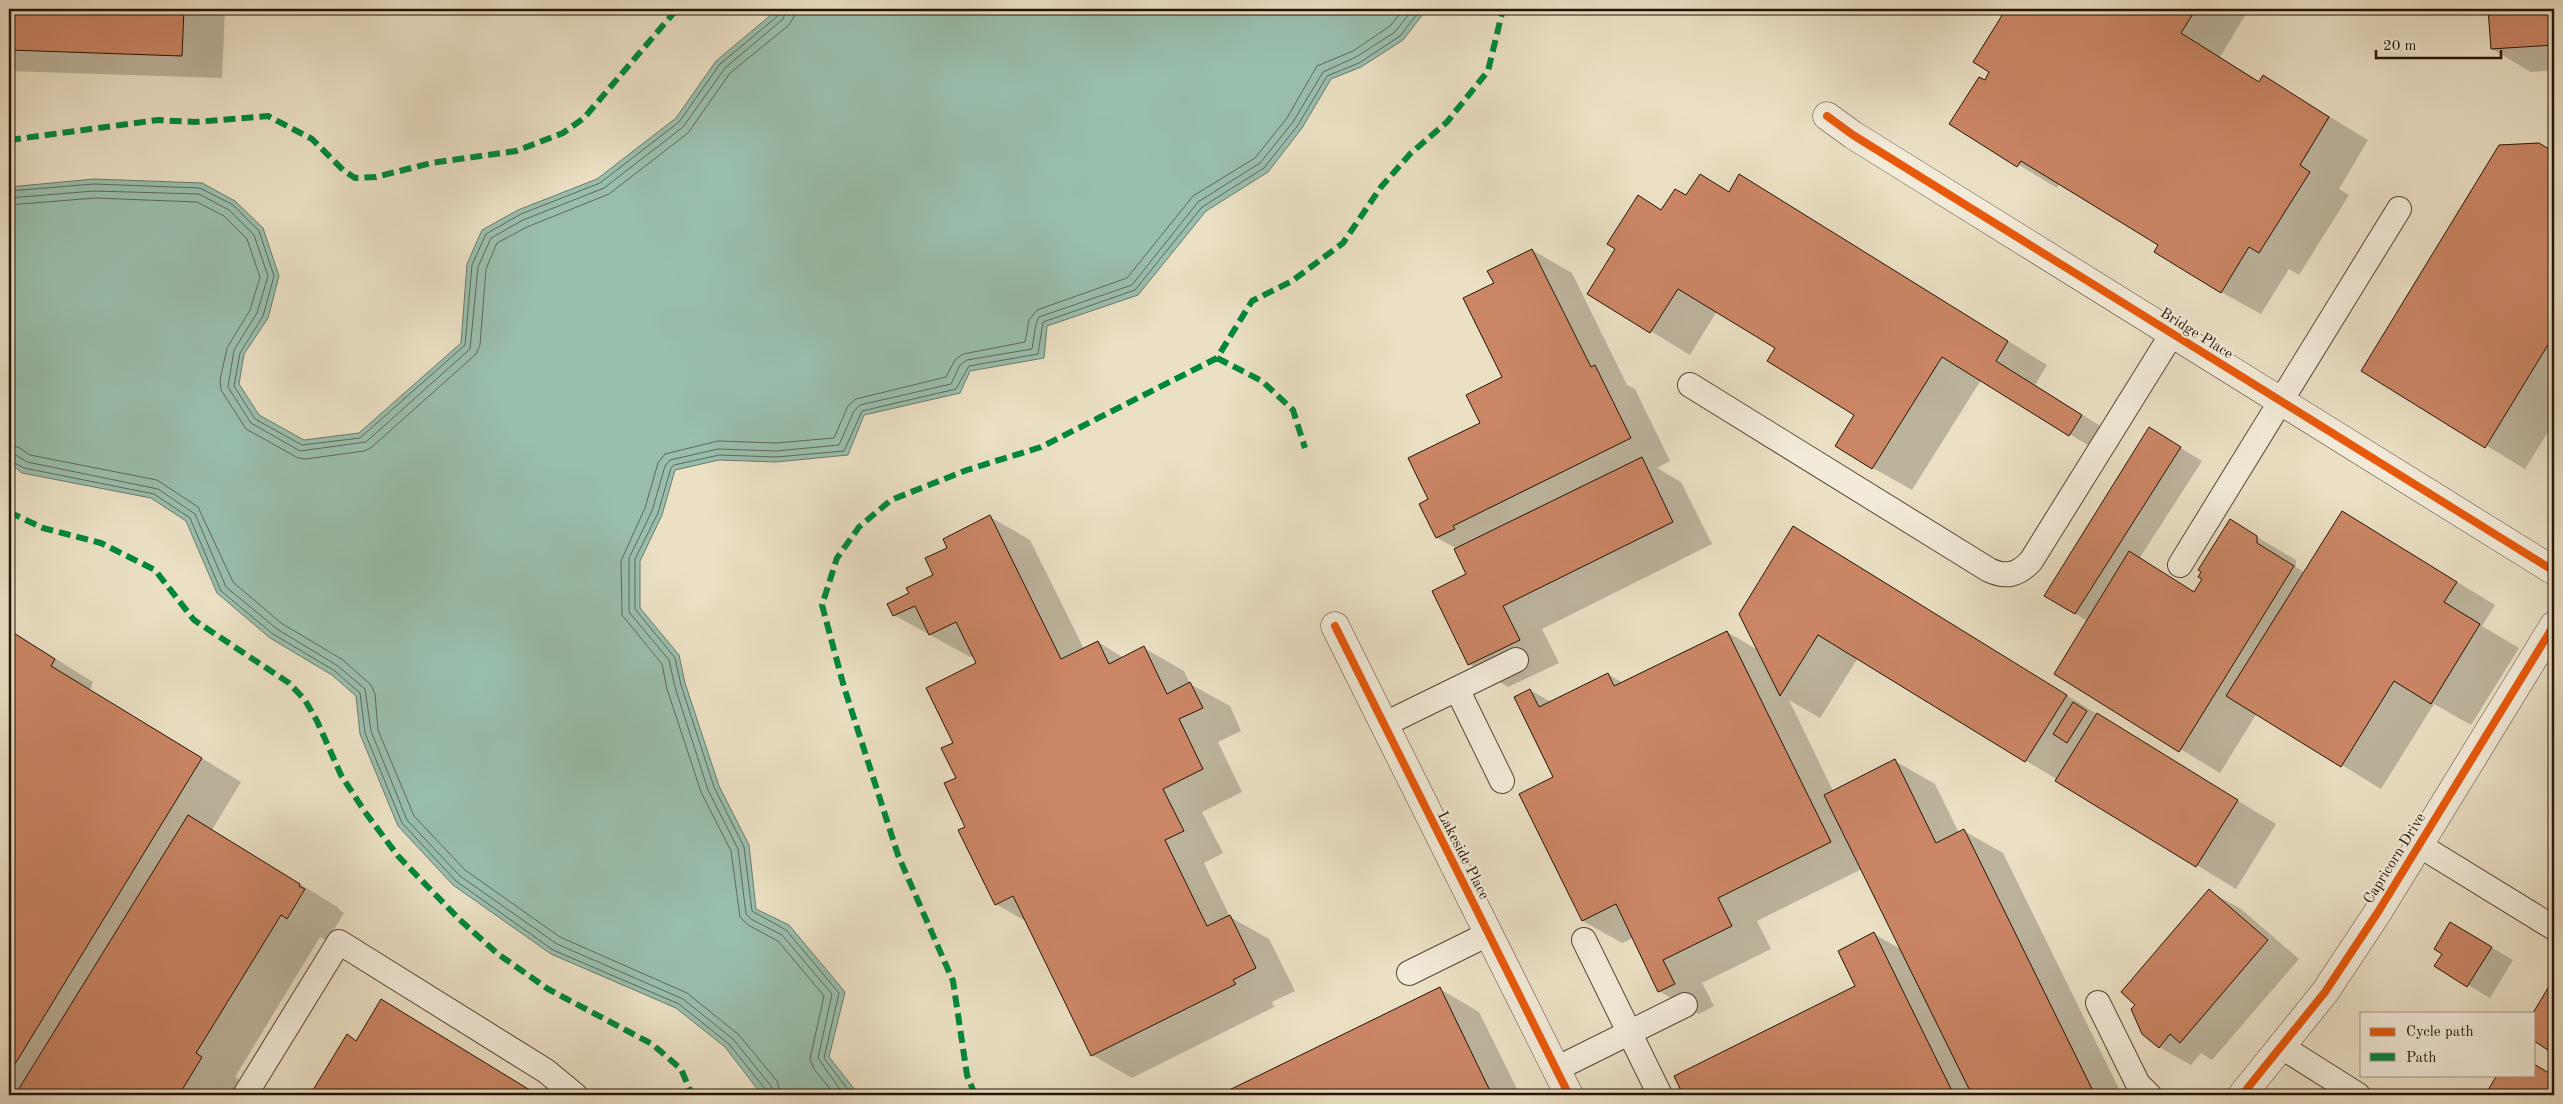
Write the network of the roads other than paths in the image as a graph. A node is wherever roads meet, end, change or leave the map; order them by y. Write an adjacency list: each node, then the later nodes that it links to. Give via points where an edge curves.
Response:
1 (1827, 116): 3 (street, Bridge Place, via 1852,135)
2 (2399, 209): 5 (lane)
3 (2172, 334): 4 (lane, via 2031,561 2023,570 2011,575 1989,570); 5 (street, Bridge Place)
4 (1690, 384)
5 (2281, 401): 6 (lane); 7 (street, Bridge Place)
6 (2180, 565)
7 (2554, 571)
8 (2554, 625): 14 (street, Capricorn Drive)
9 (1335, 626): 12 (street, Lakeside Place)
10 (1516, 660): 11 (lane)
11 (1457, 689): 12 (lane); 13 (lane)
12 (1383, 725): 16 (street, Lakeside Place)
13 (1502, 781)
14 (2419, 845): 15 (lane); 22 (street, Capricorn Drive, via 2325,992)
15 (2554, 928)
16 (1488, 934): 18 (lane); 23 (street, Lakeside Place)
17 (1584, 940): 21 (lane)
18 (1409, 973)
19 (2098, 1003): 28 (lane, via 2138,1084)
20 (1685, 1005): 21 (lane)
21 (1630, 1033): 23 (lane); 27 (lane)
22 (2282, 1047): 29 (street, Capricorn Drive); 30 (lane)
23 (1556, 1069): 26 (street, Lakeside Place)
24 (246, 1095): 25 (lane, via 339,942 546,1071)
25 (575, 1095)
26 (1569, 1095)
27 (1660, 1095)
28 (2149, 1095)
29 (2242, 1095)
30 (2358, 1095)

